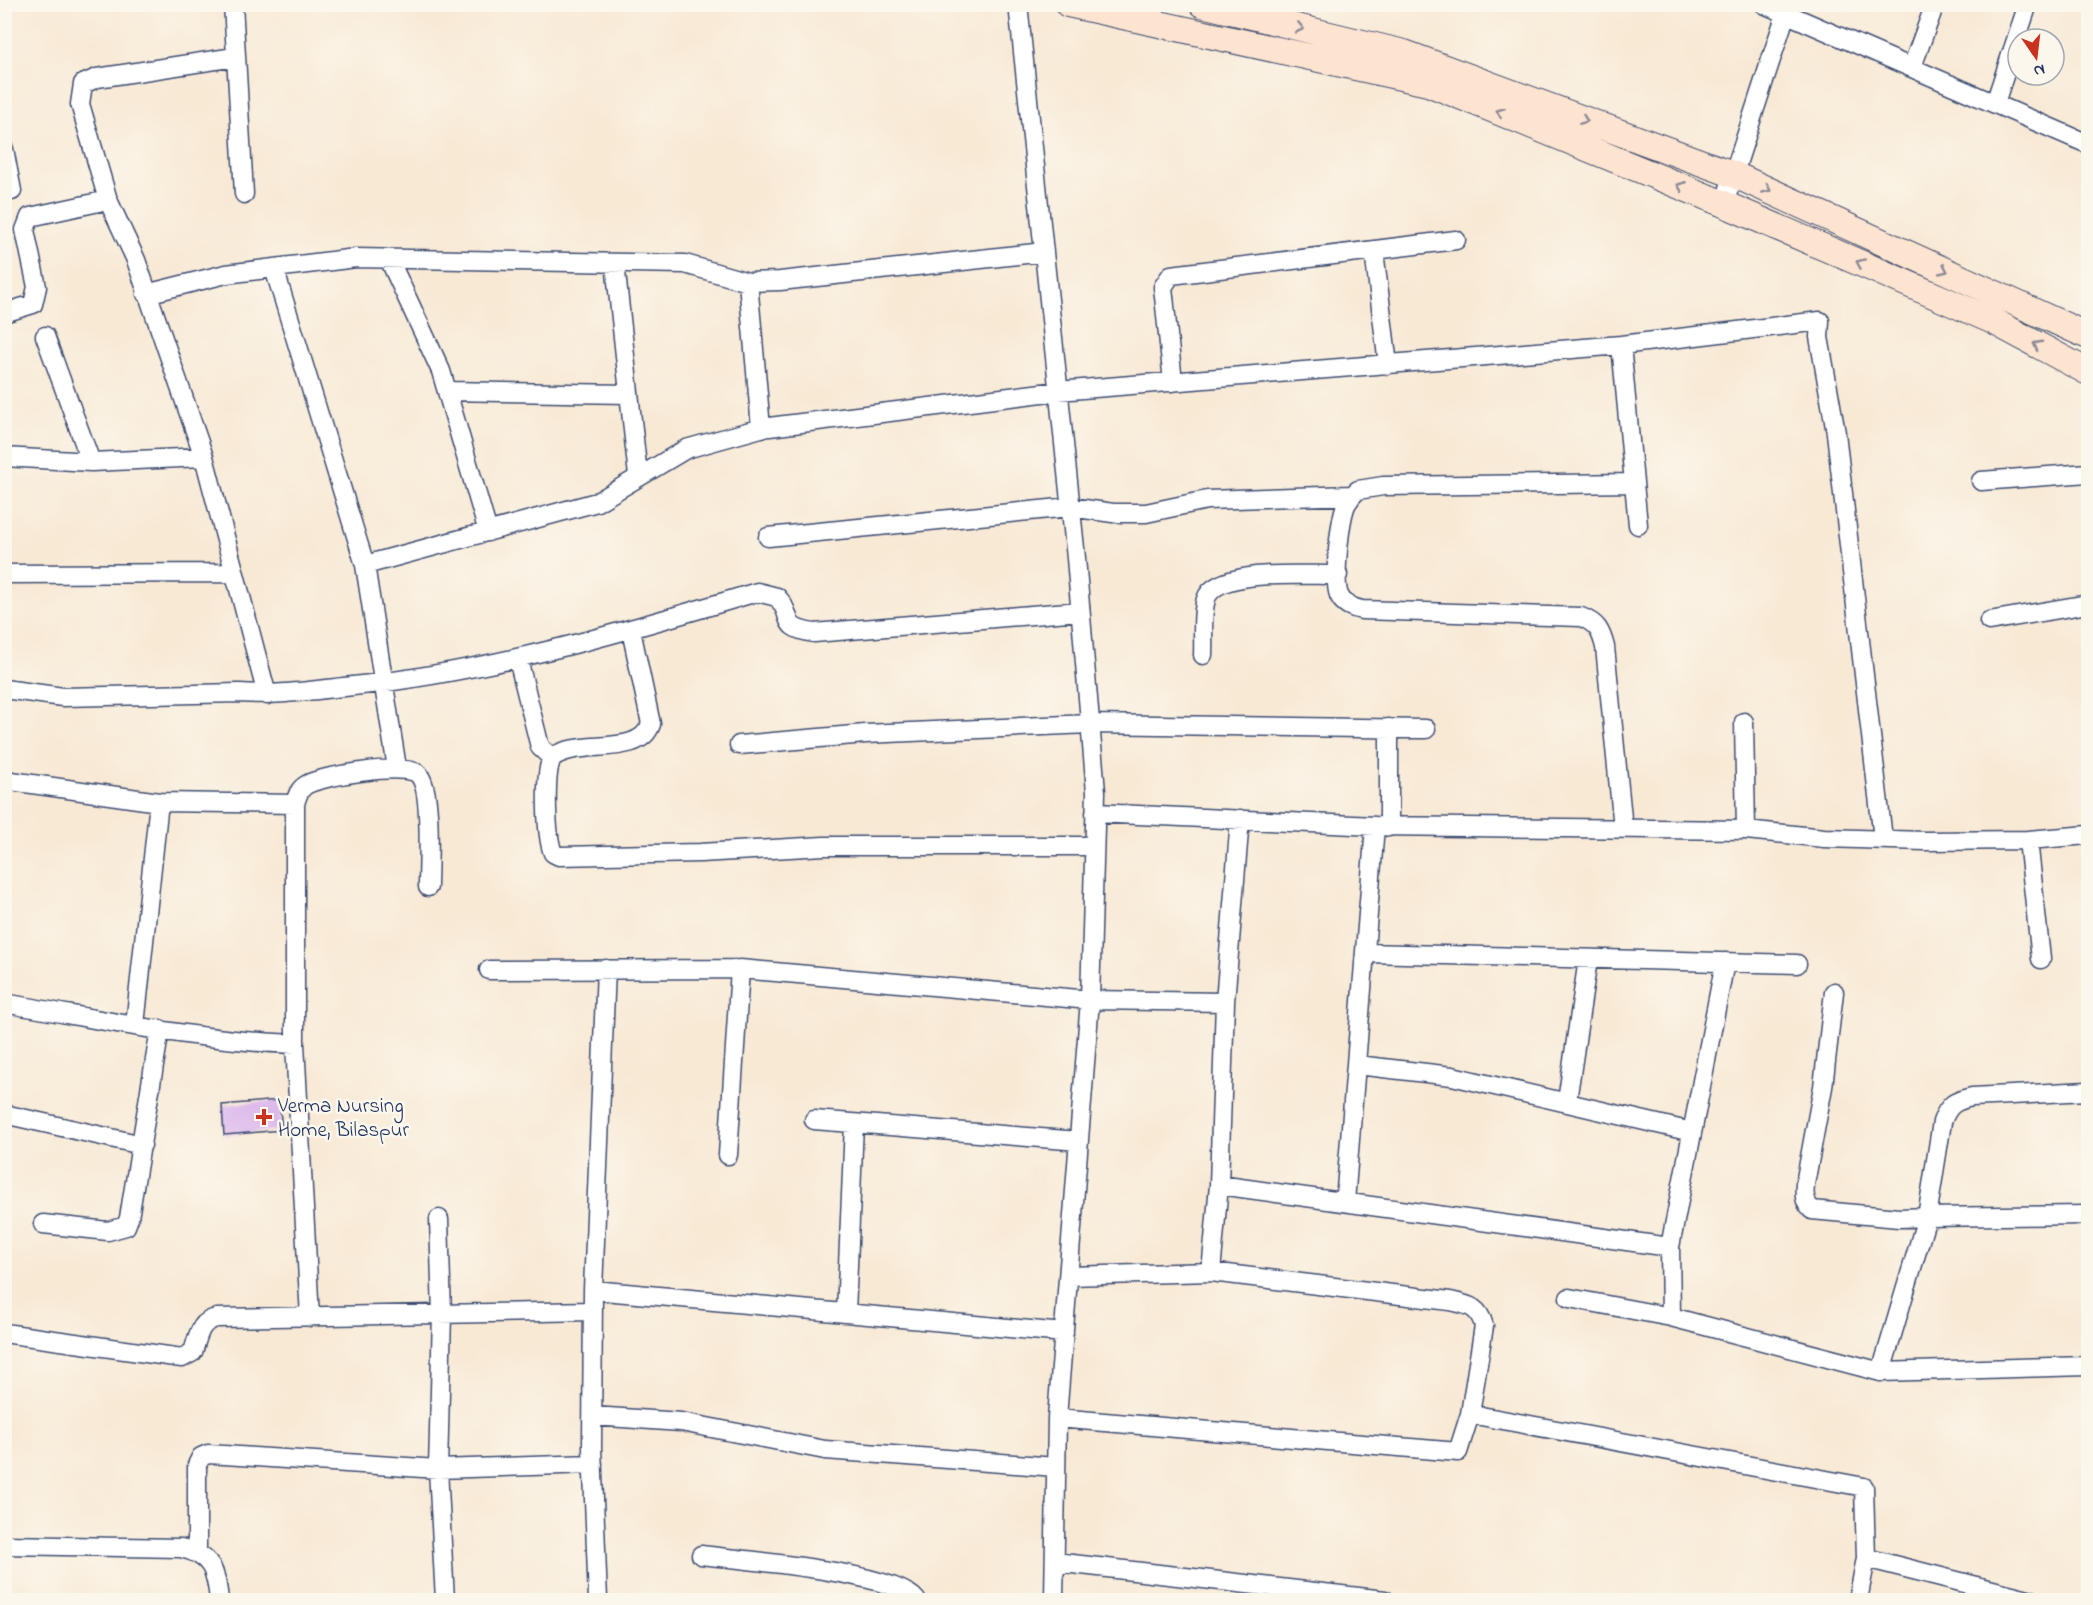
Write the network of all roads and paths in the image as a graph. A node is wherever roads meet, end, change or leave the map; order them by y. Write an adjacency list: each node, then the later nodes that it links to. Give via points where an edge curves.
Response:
1 (233, 4): 10 (street)
2 (1018, 4): 22 (street)
3 (1068, 4): 19 (main road, one-way to 3, via 1428,83)
4 (1202, 4): 9 (main road)
5 (1764, 4): 8 (street)
6 (1935, 4): 11 (street)
7 (2028, 4): 12 (street)
8 (1787, 9): 11 (street); 15 (street)
9 (1250, 10): 15 (main road, one-way to 15, via 1404,53)
10 (235, 57): 17 (street); 18 (street, via 97,78 83,84 80,104)
11 (1912, 67): 12 (street)
12 (1995, 103): 13 (street)
13 (2088, 144)
14 (4, 149): 16 (street)
15 (1735, 175): 19 (street); 30 (main road, one-way to 30)
16 (12, 191)
17 (244, 194)
18 (108, 200): 27 (street, via 136,260); 28 (street, via 30,217 25,230 37,295 33,304)
19 (1724, 204): 33 (main road, one-way to 19, via 1991,320)
20 (1456, 240): 21 (street)
21 (1374, 250): 32 (street); 34 (street, via 1171,275 1163,286)
22 (1044, 252): 26 (street); 36 (street)
23 (389, 259): 24 (street); 25 (street, via 356,258); 35 (street)
24 (615, 263): 26 (street, via 686,264); 37 (street)
25 (274, 268): 27 (street, via 226,274); 51 (street)
26 (748, 282): 38 (street)
27 (146, 294): 40 (street)
28 (4, 313)
29 (45, 336): 41 (street)
30 (2088, 336)
31 (1621, 345): 32 (street); 45 (street); 80 (street, via 1820,321)
32 (1388, 365): 34 (street)
33 (2088, 372)
34 (1173, 382): 36 (street)
35 (447, 391): 37 (street); 49 (street)
36 (1058, 391): 38 (street); 47 (street)
37 (629, 394): 43 (street)
38 (761, 428): 43 (street, via 686,449)
39 (4, 457): 41 (street)
40 (204, 457): 41 (street); 52 (street)
41 (91, 462)
42 (2088, 473): 44 (street)
43 (638, 476): 49 (street, via 597,502)
44 (1981, 482)
45 (1634, 483): 46 (street, via 1383,486 1358,490); 48 (street)
46 (1352, 495): 47 (street, via 1208,500 1146,513); 54 (street, via 1342,520)
47 (1071, 507): 50 (street); 56 (street)
48 (1638, 525)
49 (488, 532): 51 (street)
50 (768, 537)
51 (365, 565): 61 (street)
52 (234, 573): 53 (street); 63 (street)
53 (4, 574)
54 (1338, 575): 59 (street, via 1241,578 1219,583 1206,599); 77 (street, via 1339,595 1344,603 1362,610 1581,617 1592,622 1601,631 1605,647)
55 (2088, 604): 57 (street)
56 (1080, 611): 58 (street, via 814,633 793,627 777,597 757,592); 65 (street)
57 (1989, 621)
58 (631, 630): 60 (street); 69 (street, via 649,710 648,733 634,742 570,750)
59 (1203, 655)
60 (518, 659): 61 (street); 69 (street, via 540,747)
61 (385, 683): 63 (street); 70 (street)
62 (4, 689): 63 (street, via 63,697)
63 (267, 695)
64 (1743, 722): 78 (street)
65 (1090, 724): 66 (street); 68 (street, via 864,734); 74 (street)
66 (1389, 729): 67 (street); 76 (street)
67 (1426, 729)
68 (739, 745)
69 (552, 758): 82 (street, via 548,773 549,838 554,853 566,857 824,846)
70 (397, 768): 73 (street, via 307,784 298,792); 83 (street, via 413,770 424,783)
71 (4, 780): 72 (street)
72 (159, 802): 73 (street); 96 (street)
73 (295, 804): 98 (street)
74 (1095, 813): 75 (street); 82 (street)
75 (1240, 819): 76 (street); 95 (street)
76 (1382, 826): 77 (street); 84 (street)
77 (1623, 828): 78 (street)
78 (1746, 830): 80 (street)
79 (2088, 835): 81 (street)
80 (1883, 839): 81 (street)
81 (2028, 840): 86 (street)
82 (1094, 846): 93 (street)
83 (428, 887)
84 (1366, 952): 85 (street); 99 (street)
85 (1588, 959): 87 (street); 101 (street)
86 (2041, 959)
87 (1725, 962): 88 (street); 105 (street)
88 (1797, 964)
89 (606, 969): 90 (street); 91 (street); 118 (street)
90 (740, 969): 93 (street); 108 (street)
91 (489, 970)
92 (1834, 992): 112 (street, via 1823,1087 1805,1184 1806,1204 1821,1212)
93 (1090, 1000): 95 (street); 106 (street)
94 (4, 1002): 96 (street)
95 (1225, 1002): 109 (street)
96 (135, 1025): 97 (street)
97 (160, 1029): 98 (street); 107 (street)
98 (294, 1044): 123 (street)
99 (1357, 1065): 101 (street, via 1452,1076); 110 (street)
100 (2088, 1091): 112 (street, via 1954,1101 1942,1122)
101 (1567, 1101): 105 (street)
102 (4, 1114): 107 (street)
103 (814, 1120): 104 (street)
104 (854, 1124): 106 (street); 121 (street)
105 (1692, 1132): 115 (street)
106 (1079, 1141): 117 (street)
107 (141, 1145): 114 (street, via 126,1226 108,1230)
108 (728, 1155)
109 (1219, 1185): 110 (street); 116 (street)
110 (1345, 1202): 115 (street)
111 (2088, 1215): 112 (street)
112 (1927, 1217): 128 (street)
113 (439, 1219): 122 (street)
114 (43, 1224)
115 (1670, 1247): 124 (street)
116 (1211, 1272): 117 (street); 129 (street, via 1473,1306 1484,1326)
117 (1069, 1276): 126 (street)
118 (593, 1290): 120 (street); 121 (street)
119 (1569, 1298): 124 (street)
120 (593, 1311): 122 (street); 130 (street)
121 (846, 1313): 126 (street)
122 (442, 1314): 123 (street); 134 (street)
123 (310, 1317): 125 (street, via 211,1319 199,1330 193,1352 182,1358)
124 (1671, 1317): 128 (street)
125 (4, 1333)
126 (1064, 1333): 131 (street)
127 (2088, 1366): 128 (street)
128 (1881, 1372)
129 (1470, 1414): 131 (street, via 1458,1452); 138 (street, via 1864,1487)
130 (593, 1416): 132 (street); 133 (street, via 681,1422 825,1450)
131 (1057, 1418): 133 (street)
132 (593, 1464): 134 (street); 142 (street)
133 (1056, 1467): 139 (street)
134 (438, 1469): 136 (street, via 208,1454 197,1464); 141 (street)
135 (4, 1545): 136 (street)
136 (197, 1551): 140 (street, via 215,1573)
137 (701, 1555): 143 (street, via 815,1568 897,1588)
138 (1866, 1558): 146 (street); 147 (street)
139 (1055, 1562): 144 (street); 145 (street)
140 (219, 1600)
141 (445, 1600)
142 (598, 1600)
143 (916, 1600)
144 (1054, 1600)
145 (1385, 1600)
146 (1858, 1600)
147 (2032, 1600)

